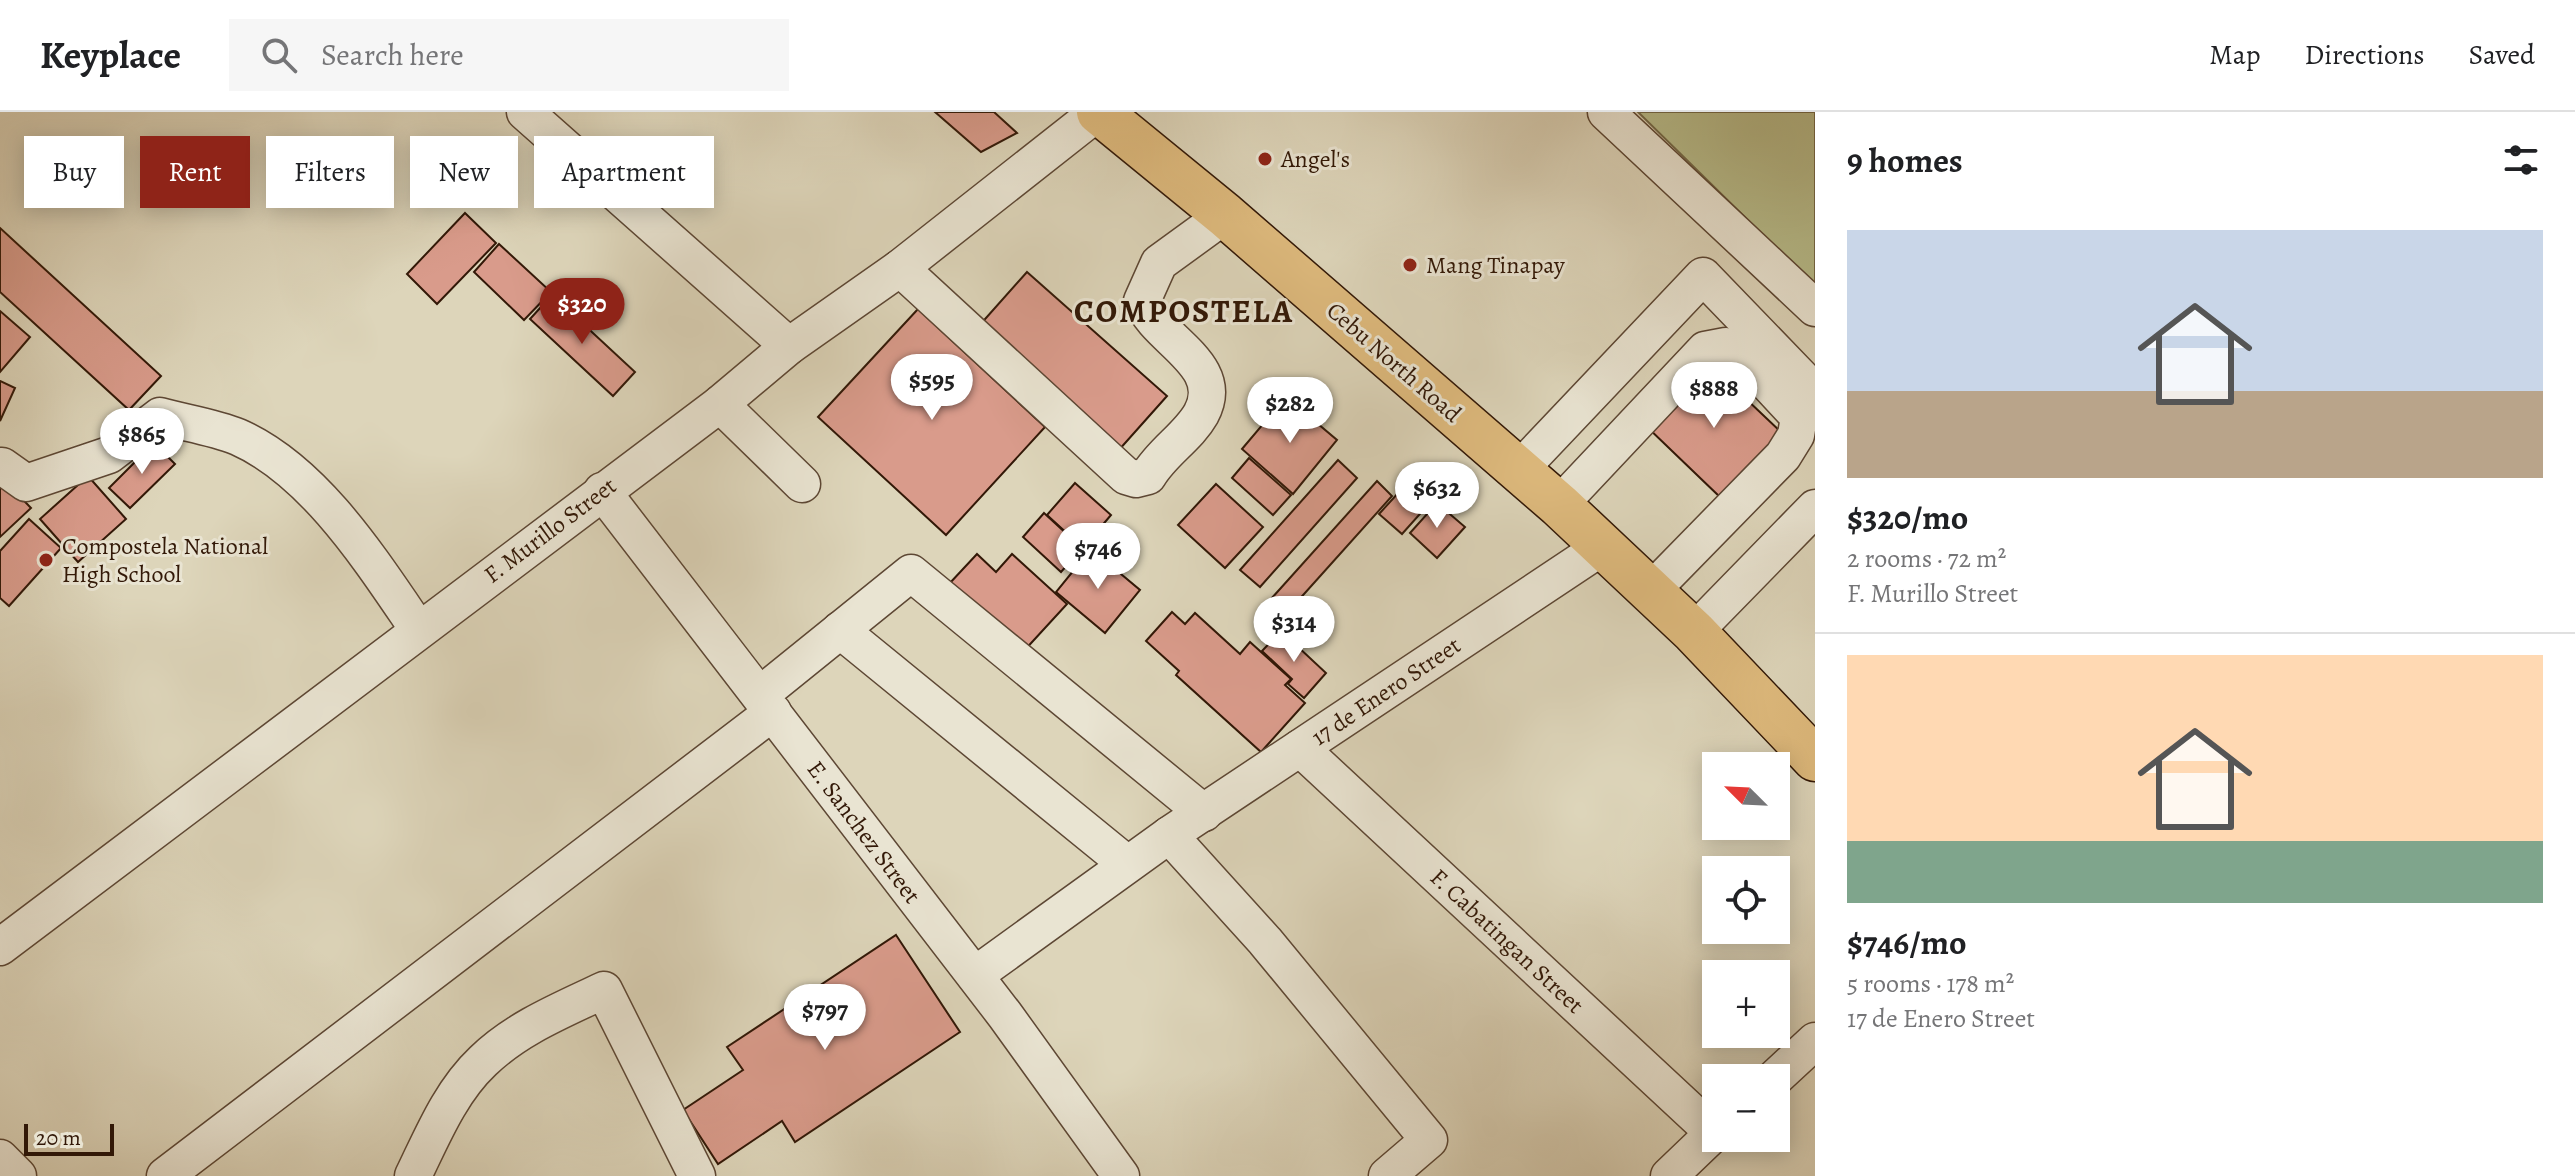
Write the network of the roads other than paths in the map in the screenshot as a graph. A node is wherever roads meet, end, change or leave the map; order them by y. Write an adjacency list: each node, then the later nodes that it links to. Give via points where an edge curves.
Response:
1 (525, 112): 7 (street)
2 (1098, 112): 4 (highway, Cebu North Road); 5 (street, F. Murillo Street)
3 (1606, 112): 6 (street)
4 (1225, 215): 5 (street, via 1159,263 1142,301 1147,314 1202,369 1207,383 1201,414 1148,476 1136,479 1126,476); 11 (highway, Cebu North Road)
5 (900, 268): 7 (street, F. Murillo Street)
6 (1815, 308)
7 (789, 346): 9 (street, F. Murillo Street)
8 (1815, 392): 11 (street, via 1703,276)
9 (720, 404): 12 (street); 13 (street, F. Murillo Street)
10 (2, 466): 18 (street, via 26,483 109,455 160,416 238,437 292,473 357,541)
11 (1518, 471): 14 (highway, Cebu North Road)
12 (802, 484)
13 (602, 491): 18 (street, F. Murillo Street); 21 (street, E. Sanchez Street)
14 (1559, 505): 16 (highway, Cebu North Road); 17 (street, via 1705,350 1726,346 1745,359 1799,417 1796,435 1783,456)
15 (1815, 508): 20 (street)
16 (1602, 547): 17 (highway, Cebu North Road); 22 (street, 17 de Enero Street)
17 (1651, 591): 20 (highway, Cebu North Road)
18 (418, 629): 27 (street, F. Murillo Street)
19 (840, 630): 21 (street); 24 (street, via 911,573); 26 (street)
20 (1694, 632): 23 (highway, Cebu North Road)
21 (766, 703): 28 (street, E. Sanchez Street); 33 (street)
22 (1300, 748): 24 (street, 17 de Enero Street); 31 (street, F. Cabatingan Street)
23 (1815, 759)
24 (1204, 813): 25 (street, 17 de Enero Street)
25 (1169, 835): 26 (street, 17 de Enero Street); 39 (street, via 1265,941 1429,1140)
26 (1127, 864): 28 (street, 17 de Enero Street)
27 (0, 947)
28 (975, 975): 38 (street, E. Sanchez Street)
29 (1815, 1041): 30 (street)
30 (1790, 1064)
31 (1702, 1154)
32 (0, 1158): 34 (street)
33 (204, 1164): 35 (street)
34 (18, 1176)
35 (165, 1176)
36 (413, 1176): 37 (street, via 447,1107 482,1062 532,1024 604,990)
37 (697, 1176)
38 (1121, 1176)
39 (1387, 1176)

